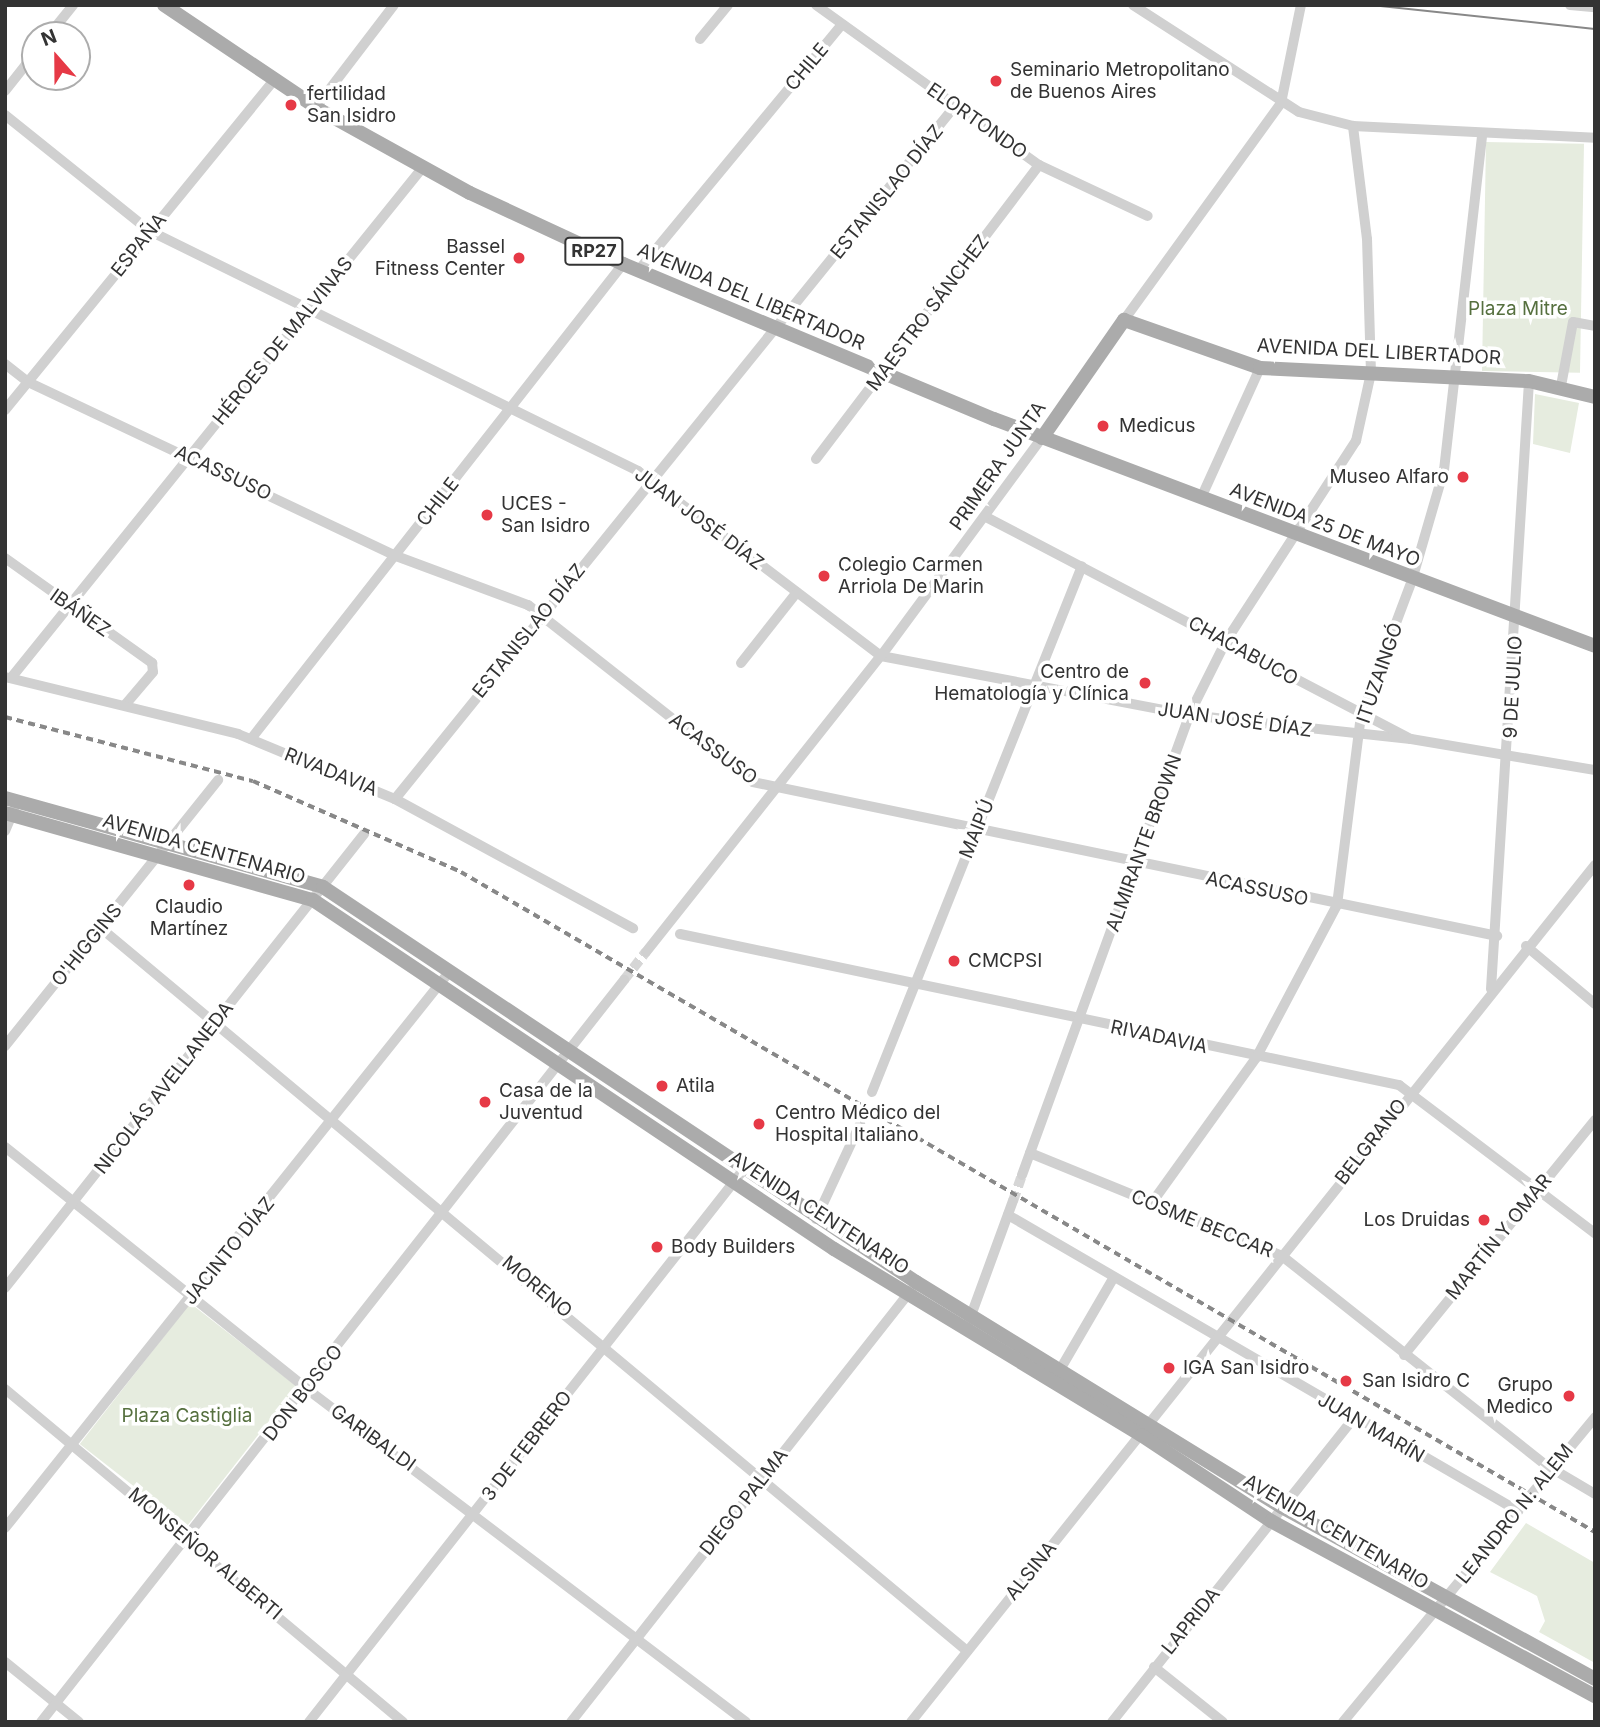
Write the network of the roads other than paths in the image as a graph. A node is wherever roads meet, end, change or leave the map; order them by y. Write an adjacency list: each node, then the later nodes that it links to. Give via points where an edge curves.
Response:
1 (73, 5): 10 (street)
2 (164, 5): 14 (main road, AVENIDA DEL LIBERTADOR / RP27)
3 (394, 5): 18 (street)
4 (728, 5): 12 (street)
5 (816, 5): 11 (street, ELORTONDO)
6 (1133, 5): 16 (street)
7 (1301, 5): 16 (street, PRIMERA JUNTA)
8 (1570, 5): 9 (street)
9 (1595, 7)
10 (61, 21)
11 (842, 24): 17 (street, ELORTONDO); 28 (street, CHILE)
12 (700, 39)
13 (21, 71): 15 (street)
14 (273, 81): 18 (main road, AVENIDA DEL LIBERTADOR / RP27); 26 (street, ESPAÑA)
15 (5, 91)
16 (1281, 103): 20 (street); 30 (street, PRIMERA JUNTA)
17 (955, 106): 23 (street, ELORTONDO); 31 (street, ESTANISLAO DÍAZ, via 795,306)
18 (316, 107): 24 (main road, AVENIDA DEL LIBERTADOR / RP27)
19 (5, 115): 26 (street, JUAN JOSÉ DÍAZ)
20 (1353, 126): 21 (street); 35 (street, ALMIRANTE BROWN, via 1367,239)
21 (1482, 137): 22 (street); 37 (street, ITUZAINGÓ)
22 (1595, 138)
23 (1038, 165): 25 (street, ELORTONDO); 36 (street, MAESTRO SÁNCHEZ)
24 (423, 167): 27 (main road, AVENIDA DEL LIBERTADOR / RP27); 29 (street, HÉROES DE MALVINAS)
25 (1148, 216)
26 (150, 231): 29 (street, JUAN JOSÉ DÍAZ); 39 (street, ESPAÑA)
27 (623, 264): 28 (main road, AVENIDA DEL LIBERTADOR / RP27); 43 (street, CHILE)
28 (638, 271): 31 (main road, AVENIDA DEL LIBERTADOR / RP27)
29 (307, 311): 43 (street, JUAN JOSÉ DÍAZ); 45 (street, HÉROES DE MALVINAS)
30 (1124, 320): 34 (main road, AVENIDA DEL LIBERTADOR); 44 (main road, PRIMERA JUNTA)
31 (773, 325): 36 (main road, AVENIDA DEL LIBERTADOR / RP27); 47 (street, ESTANISLAO DÍAZ)
32 (1595, 326): 40 (street, via 1573,322)
33 (5, 364): 39 (street, ACASSUSO)
34 (1260, 368): 35 (main road, AVENIDA DEL LIBERTADOR); 48 (street)
35 (1371, 373): 37 (main road, AVENIDA DEL LIBERTADOR); 50 (street, ALMIRANTE BROWN, via 1356,441)
36 (883, 374): 44 (main road, AVENIDA DEL LIBERTADOR / RP27); 46 (street, MAESTRO SÁNCHEZ)
37 (1455, 376): 38 (main road, AVENIDA DEL LIBERTADOR); 54 (street, ITUZAINGÓ, via 1444,470)
38 (1529, 381): 40 (main road, AVENIDA DEL LIBERTADOR); 58 (street, 9 DE JULIO)
39 (27, 382): 42 (street, ESPAÑA); 45 (street, ACASSUSO)
40 (1561, 386): 41 (main road, AVENIDA DEL LIBERTADOR)
41 (1595, 397)
42 (5, 410)
43 (511, 410): 47 (street, JUAN JOSÉ DÍAZ); 51 (street, CHILE)
44 (1042, 438): 48 (main road, AVENIDA 25 DE MAYO / RP27); 49 (street, PRIMERA JUNTA)
45 (189, 457): 51 (street, ACASSUSO); 56 (street, HÉROES DE MALVINAS)
46 (816, 459)
47 (651, 480): 55 (street, JUAN JOSÉ DÍAZ); 57 (street, ESTANISLAO DÍAZ)
48 (1201, 498): 50 (main road, AVENIDA 25 DE MAYO / RP27)
49 (986, 517): 53 (street, CHACABUCO); 61 (street, PRIMERA JUNTA)
50 (1296, 534): 54 (main road, AVENIDA 25 DE MAYO / RP27); 59 (street, ALMIRANTE BROWN)
51 (396, 556): 57 (street, ACASSUSO); 69 (street, CHILE)
52 (5, 558): 56 (street, IBÁÑEZ)
53 (1082, 566): 59 (street, CHACABUCO); 64 (street, MAIPÚ)
54 (1412, 580): 58 (main road, AVENIDA 25 DE MAYO / RP27); 67 (street, ITUZAINGÓ)
55 (797, 592): 61 (street, JUAN JOSÉ DÍAZ); 62 (street)
56 (72, 608): 63 (street, HÉROES DE MALVINAS); 65 (street, IBÁÑEZ, via 154,667)
57 (541, 614): 74 (street, ACASSUSO, via 753,782); 75 (street, ESTANISLAO DÍAZ)
58 (1517, 616): 60 (main road, AVENIDA 25 DE MAYO / RP27); 71 (street, 9 DE JULIO)
59 (1226, 641): 66 (street, ALMIRANTE BROWN); 67 (street, CHACABUCO)
60 (1595, 646)
61 (881, 656): 64 (street, JUAN JOSÉ DÍAZ); 74 (street, PRIMERA JUNTA)
62 (741, 663)
63 (8, 678): 65 (street, RIVADAVIA)
64 (1034, 686): 66 (street, JUAN JOSÉ DÍAZ); 77 (street, MAIPÚ)
65 (125, 705): 69 (street, RIVADAVIA)
66 (1189, 715): 68 (street, JUAN JOSÉ DÍAZ); 82 (street, ALMIRANTE BROWN)
67 (1362, 716): 68 (street, ITUZAINGÓ); 70 (street, CHACABUCO)
68 (1359, 737): 70 (street, JUAN JOSÉ DÍAZ); 86 (street, ITUZAINGÓ)
69 (251, 739): 75 (street, RIVADAVIA)
70 (1411, 739): 71 (street, CHACABUCO)
71 (1509, 755): 72 (street, CHACABUCO); 90 (street, 9 DE JULIO)
72 (1595, 770)
73 (218, 780): 80 (street)
74 (776, 788): 77 (street, ACASSUSO); 92 (street, PRIMERA JUNTA)
75 (395, 799): 87 (street, RIVADAVIA)
76 (10, 806): 78 (street); 80 (main road, AVENIDA CENTENARIO); 81 (main road, AVENIDA CENTENARIO)
77 (977, 829): 82 (street, ACASSUSO); 96 (street, MAIPÚ)
78 (5, 831)
79 (364, 834): 84 (street)
80 (168, 843): 81 (street, O'HIGGINS); 84 (main road, AVENIDA CENTENARIO)
81 (157, 856): 85 (main road, AVENIDA CENTENARIO); 88 (street, O'HIGGINS)
82 (1138, 864): 86 (street, ACASSUSO); 99 (street, ALMIRANTE BROWN)
83 (1595, 865): 91 (street, BELGRANO)
84 (323, 887): 85 (street, NICOLÁS AVELLANEDA); 93 (main road, AVENIDA CENTENARIO)
85 (313, 900): 95 (main road, AVENIDA CENTENARIO); 100 (street, NICOLÁS AVELLANEDA)
86 (1337, 905): 90 (street, ACASSUSO); 103 (street, ITUZAINGÓ)
87 (633, 928)
88 (102, 929): 100 (street, MORENO); 101 (street, O'HIGGINS)
89 (680, 934): 96 (street, RIVADAVIA)
90 (1497, 936): 97 (street, 9 DE JULIO)
91 (1526, 946): 97 (street, BELGRANO); 98 (street)
92 (646, 952)
93 (450, 971): 95 (street, JACINTO DÍAZ); 102 (main road, AVENIDA CENTENARIO)
94 (624, 981): 102 (street)
95 (441, 984): 104 (main road, AVENIDA CENTENARIO); 107 (street, JACINTO DÍAZ)
96 (914, 986): 99 (street, RIVADAVIA); 106 (street, MAIPÚ)
97 (1490, 992): 105 (street, BELGRANO)
98 (1595, 1004)
99 (1080, 1020): 103 (street, RIVADAVIA); 111 (street, ALMIRANTE BROWN)
100 (216, 1022): 107 (street, MORENO); 117 (street, NICOLÁS AVELLANEDA)
101 (5, 1045)
102 (571, 1048): 104 (street); 112 (main road, AVENIDA CENTENARIO)
103 (1256, 1058): 105 (street, RIVADAVIA); 118 (street, ITUZAINGÓ)
104 (561, 1061): 114 (main road, AVENIDA CENTENARIO); 119 (street, DON BOSCO)
105 (1411, 1091): 115 (street, RIVADAVIA); 123 (street, BELGRANO)
106 (872, 1092)
107 (337, 1119): 119 (street, MORENO); 127 (street, JACINTO DÍAZ)
108 (1595, 1120): 115 (street, MARTÍN Y OMAR)
109 (860, 1124): 121 (street)
110 (5, 1147): 117 (street, GARIBALDI)
111 (1030, 1153): 113 (street, ALMIRANTE BROWN); 118 (street, COSME BECCAR)
112 (744, 1169): 114 (street, 3 DE FEBRERO); 121 (main road, AVENIDA CENTENARIO)
113 (1022, 1175)
114 (735, 1182): 125 (main road, AVENIDA CENTENARIO); 130 (street, 3 DE FEBRERO)
115 (1537, 1189): 122 (street, RIVADAVIA); 131 (street, MARTÍN Y OMAR)
116 (1013, 1201): 120 (street)
117 (73, 1203): 126 (street, NICOLÁS AVELLANEDA); 127 (street, GARIBALDI)
118 (1150, 1204): 123 (street, COSME BECCAR)
119 (446, 1210): 130 (street, MORENO); 134 (street, DON BOSCO)
120 (1008, 1215): 124 (street, JUAN MARÍN); 128 (street)
121 (816, 1219): 125 (main road, AVENIDA CENTENARIO)
122 (1595, 1233)
123 (1282, 1256): 129 (street, BELGRANO); 131 (street, COSME BECCAR)
124 (1114, 1277): 129 (street, JUAN MARÍN); 132 (street)
125 (913, 1288): 128 (main road, AVENIDA CENTENARIO); 141 (street, DIEGO PALMA)
126 (5, 1289)
127 (191, 1298): 134 (street, GARIBALDI); 139 (street, JACINTO DÍAZ)
128 (969, 1321): 132 (main road, AVENIDA CENTENARIO); 138 (main road, AVENIDA CENTENARIO)
129 (1216, 1338): 136 (street, JUAN MARÍN); 137 (street, BELGRANO)
130 (605, 1346): 141 (street, MORENO); 145 (street, 3 DE FEBRERO)
131 (1404, 1355): 140 (street, COSME BECCAR)
132 (1061, 1367): 137 (main road, AVENIDA CENTENARIO)
133 (5, 1389): 139 (street, MONSEÑOR ALBERTI)
134 (307, 1389): 145 (street, GARIBALDI); 148 (street, DON BOSCO)
135 (1595, 1417): 140 (street, LEANDRO N. ALEM)
136 (1354, 1418): 143 (street); 144 (street, JUAN MARÍN)
137 (1152, 1422): 138 (street, ALSINA); 143 (main road, AVENIDA CENTENARIO)
138 (1142, 1434): 146 (main road, AVENIDA CENTENARIO); 152 (street, ALSINA)
139 (71, 1444): 147 (street, JACINTO DÍAZ); 148 (street, MONSEÑOR ALBERTI)
140 (1553, 1469): 142 (street, COSME BECCAR); 144 (street, LEANDRO N. ALEM)
141 (763, 1478): 151 (street, DIEGO PALMA); 152 (street, MORENO)
142 (1595, 1494)
143 (1282, 1507): 146 (street); 149 (main road, AVENIDA CENTENARIO)
144 (1518, 1511): 149 (street, LEANDRO N. ALEM)
145 (475, 1513): 151 (street, GARIBALDI); 155 (street, 3 DE FEBRERO)
146 (1271, 1521): 150 (main road, AVENIDA CENTENARIO); 154 (street, LAPRIDA)
147 (5, 1528)
148 (189, 1538): 155 (street, MONSEÑOR ALBERTI); 158 (street, DON BOSCO)
149 (1448, 1597): 150 (street, LEANDRO N. ALEM); 156 (main road, AVENIDA CENTENARIO)
150 (1436, 1611): 157 (main road, AVENIDA CENTENARIO); 168 (street, LEANDRO N. ALEM)
151 (634, 1641): 163 (street, DIEGO PALMA); 164 (street, GARIBALDI)
152 (967, 1651): 165 (street, ALSINA)
153 (5, 1662): 158 (street)
154 (1154, 1667): 166 (street, LAPRIDA); 167 (street)
155 (346, 1675): 161 (street, 3 DE FEBRERO); 162 (street, MONSEÑOR ALBERTI)
156 (1595, 1679)
157 (1595, 1696)
158 (56, 1703): 159 (street, DON BOSCO); 160 (street)
159 (41, 1722)
160 (79, 1722)
161 (309, 1722)
162 (403, 1722)
163 (571, 1722)
164 (746, 1722)
165 (911, 1722)
166 (1112, 1722)
167 (1223, 1722)
168 (1343, 1722)

